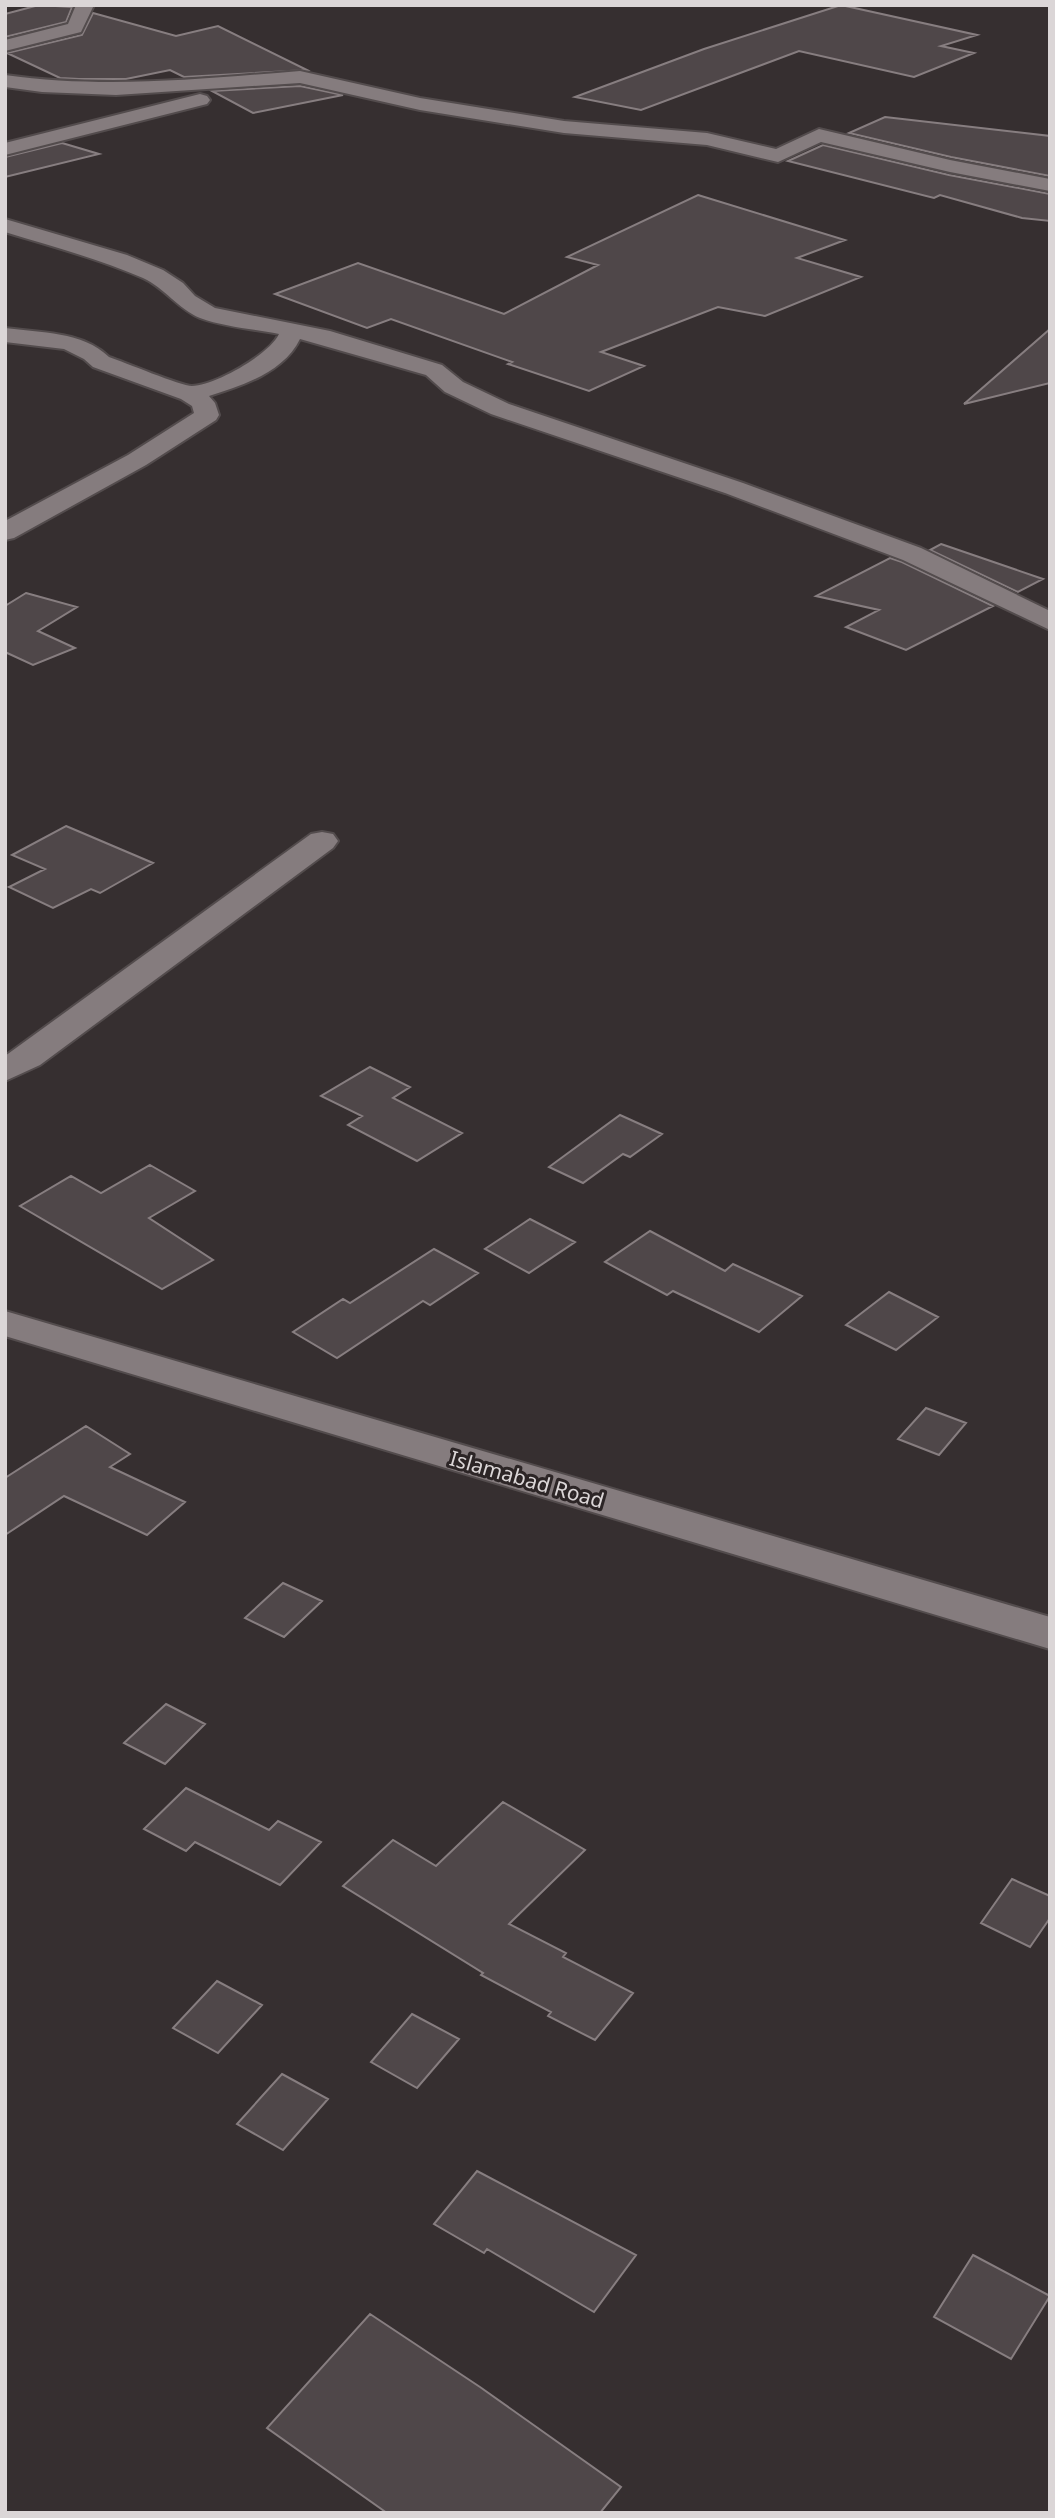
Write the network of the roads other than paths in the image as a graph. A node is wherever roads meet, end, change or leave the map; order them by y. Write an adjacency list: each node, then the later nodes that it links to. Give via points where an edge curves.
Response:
1 (85, 5): 2 (street, via 75,27)
2 (5, 46)
3 (260, 80): 4 (street, via 166,87); 5 (street, via 206,99); 6 (street, via 318,79 432,106 564,127 707,139 778,156 819,135)
4 (5, 81)
5 (5, 149)
6 (1050, 185)
7 (5, 225): 8 (street, via 155,275 208,313)
8 (292, 331): 10 (street, via 288,344 255,369 221,386); 12 (street, via 434,370 454,387 500,408 912,554)
9 (5, 335): 10 (street, via 79,346 101,362)
10 (190, 394): 11 (street, via 203,403 206,415 137,460)
11 (5, 532)
12 (1050, 622)
13 (322, 841): 14 (street, via 28,1058)
14 (5, 1070)
15 (5, 1323): 16 (street, Islamabad Road)
16 (1050, 1633)

